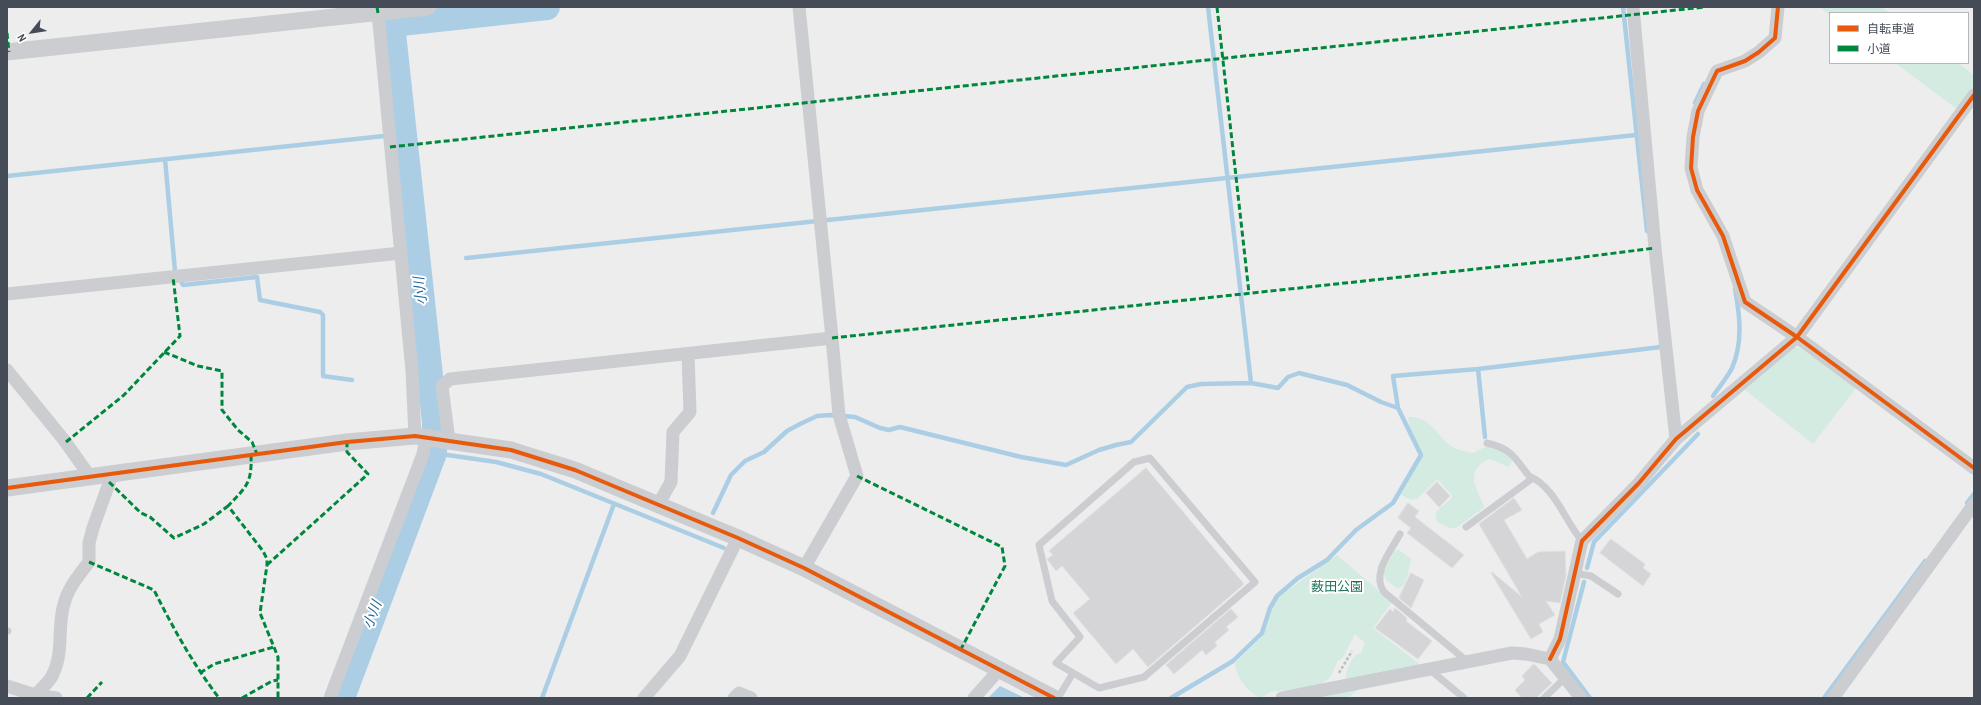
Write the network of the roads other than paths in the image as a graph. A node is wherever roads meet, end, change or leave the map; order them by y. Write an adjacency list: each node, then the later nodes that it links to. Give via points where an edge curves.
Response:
1 (428, 7): 5 (street)
2 (799, 7): 11 (street)
3 (1633, 7): 15 (street)
4 (1778, 7): 10 (street, via 1775,38 1745,61 1718,71 1698,111 1691,168 1696,190 1723,236 1745,302)
5 (378, 13): 6 (street); 8 (street)
6 (7, 52)
7 (1974, 95): 10 (street)
8 (401, 253): 9 (street); 14 (street, via 412,372)
9 (7, 294)
10 (1796, 337): 15 (street); 18 (street)
11 (832, 338): 12 (street); 29 (street, via 839,415 856,476)
12 (688, 354): 16 (street, via 450,379 442,386); 23 (street, via 690,412 673,432 671,482)
13 (7, 370): 20 (street, via 64,440)
14 (423, 437): 16 (street); 19 (street, via 347,442); 41 (street, via 422,454)
15 (1676, 439): 28 (street, via 1639,483)
16 (447, 441): 23 (street, via 511,450 575,470)
17 (1487, 443): 21 (lane, via 1502,446 1509,451)
18 (1974, 468)
19 (112, 475): 20 (street); 39 (street, via 89,543 89,562 75,579 63,604 60,644 53,674)
20 (91, 478): 22 (street)
21 (1533, 478): 25 (lane); 28 (lane, via 1551,495)
22 (7, 488)
23 (658, 504): 27 (street)
24 (1974, 504): 52 (street)
25 (1466, 527)
26 (1400, 534): 33 (lane, via 1379,573 1380,587)
27 (738, 538): 29 (street); 42 (street, via 680,656)
28 (1582, 541): 30 (street)
29 (804, 568): 35 (street)
30 (1575, 573): 31 (lane, via 1591,576); 32 (street, via 1560,639)
31 (1618, 594)
32 (1550, 659): 33 (street, via 1512,653); 37 (street)
33 (1468, 662): 34 (street)
34 (1429, 669): 48 (street); 49 (lane)
35 (999, 670): 45 (street); 46 (street)
36 (1073, 673): 36 (lane, via 1099,688 1144,677 1256,582 1150,458 1134,462 1039,545 1052,601 1080,637 1056,663); 47 (lane)
37 (1565, 678): 50 (lane); 51 (street)
38 (7, 686): 39 (street)
39 (34, 697): 40 (street)
40 (56, 698)
41 (330, 698)
42 (644, 698)
43 (734, 698): 44 (street, via 739,693)
44 (751, 698)
45 (974, 698)
46 (1054, 698)
47 (1058, 698)
48 (1282, 698)
49 (1464, 698)
50 (1544, 698)
51 (1580, 698)
52 (1833, 698)

